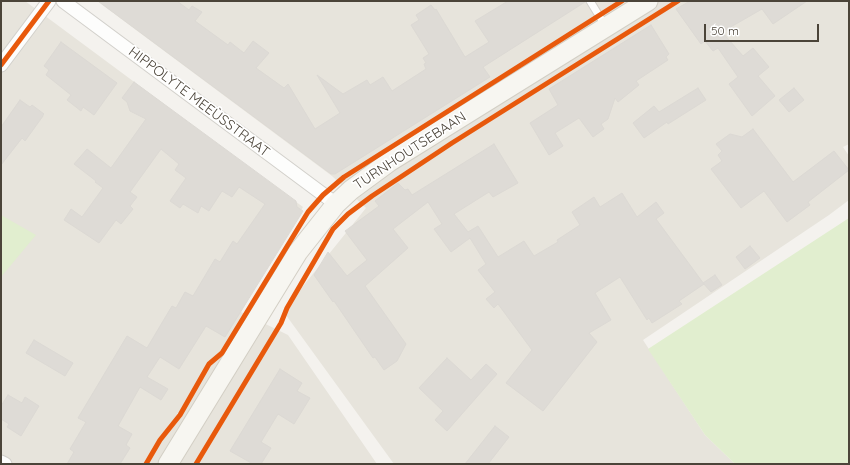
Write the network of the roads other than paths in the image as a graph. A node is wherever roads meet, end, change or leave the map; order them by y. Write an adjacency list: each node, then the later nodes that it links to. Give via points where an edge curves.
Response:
1 (49, 1): 6 (street)
2 (63, 1): 7 (street, HIPPOLYTE MEEÙSSTRAAT)
3 (590, 1): 5 (lane)
4 (648, 1): 5 (main road, TURNHOUTSEBAAN)
5 (606, 27): 7 (main road, TURNHOUTSEBAAN, via 389,162)
6 (1, 65)
7 (336, 204): 10 (main road, TURNHOUTSEBAAN, via 298,252)
8 (1, 462): 9 (street)
9 (5, 464)
10 (168, 464)

